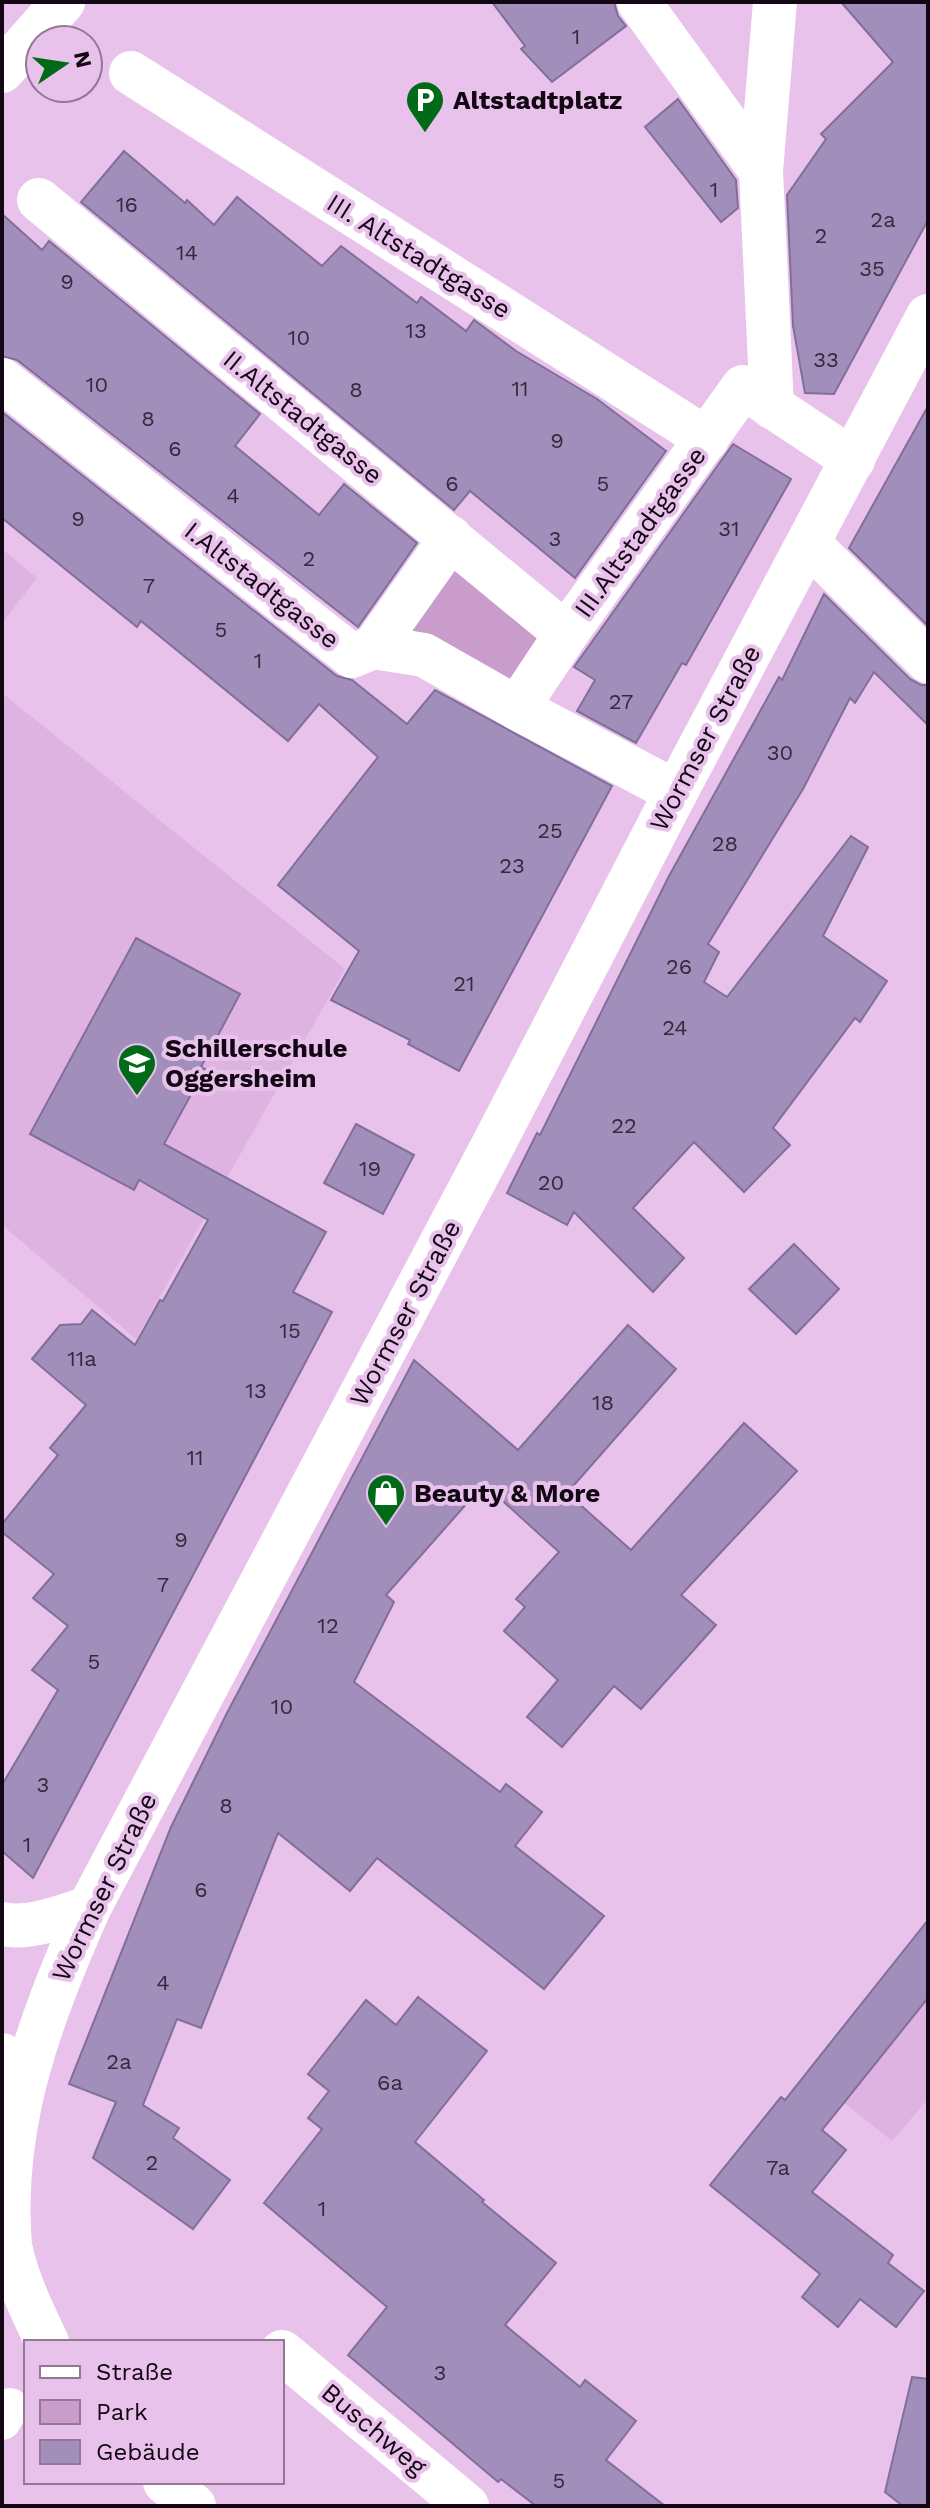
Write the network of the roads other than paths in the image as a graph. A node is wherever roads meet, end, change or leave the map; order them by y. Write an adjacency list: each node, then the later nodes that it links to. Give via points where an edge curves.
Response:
1 (63, 2): 4 (street)
2 (639, 2): 6 (street)
3 (775, 2): 6 (street)
4 (2, 71)
5 (131, 73): 11 (street, III. Altstadtgasse)
6 (761, 171): 10 (street)
7 (39, 200): 13 (street, II.Altstadtgasse)
8 (928, 316): 12 (street, Wormser Straße)
9 (2, 380): 16 (street, I.Altstadtgasse, via 352,656)
10 (772, 407): 11 (street, III.Altstadtgasse, via 743,387); 12 (street)
11 (707, 439): 15 (street, III.Altstadtgasse)
12 (853, 460): 14 (street, Wormser Straße)
13 (451, 538): 15 (street, II.Altstadtgasse); 16 (street)
14 (809, 544): 17 (street); 19 (street, Wormser Straße)
15 (566, 634): 18 (street, III.Altstadtgasse)
16 (374, 647): 18 (street, I.Altstadtgasse, via 424,655)
17 (928, 661)
18 (517, 708): 19 (street, I.Altstadtgasse)
19 (676, 792): 20 (street, Wormser Straße)
20 (89, 1908): 21 (street, via 49,1920); 22 (street, Wormser Straße, via 36,2029)
21 (2, 1924)
22 (9, 2072): 23 (street, via 5,2209 26,2298)
23 (46, 2340)
24 (284, 2354): 27 (street, Buschweg)
25 (167, 2484): 26 (street)
26 (194, 2506)
27 (467, 2506)

